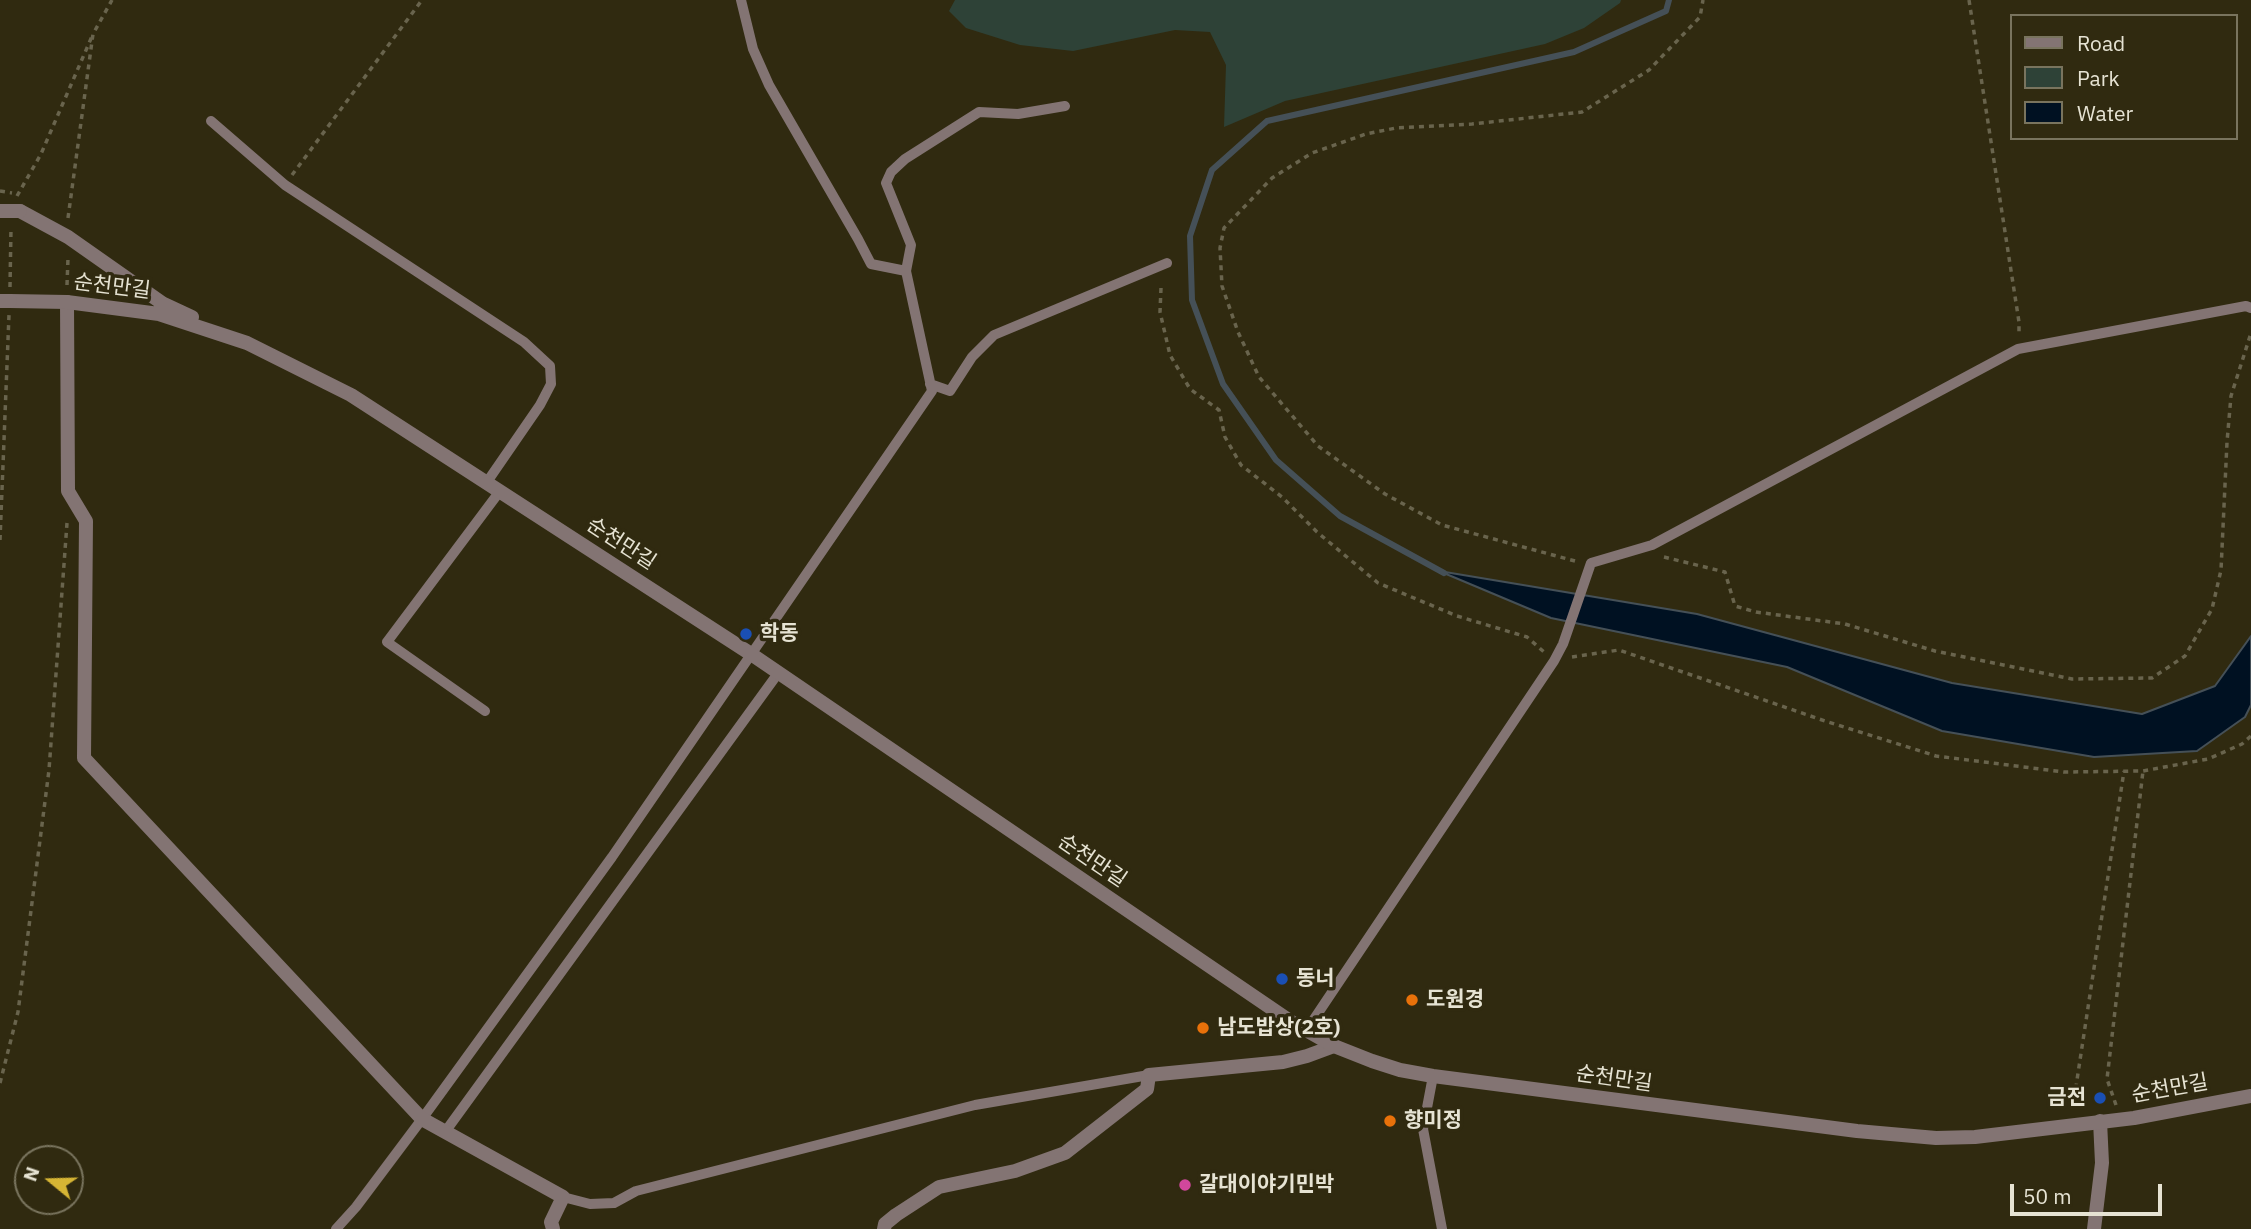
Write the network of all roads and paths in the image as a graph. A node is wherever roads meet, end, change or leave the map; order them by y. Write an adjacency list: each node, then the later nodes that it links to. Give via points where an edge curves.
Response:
1 (112, 0): 6 (path)
2 (422, 0): 9 (path)
3 (741, 0): 13 (lane, via 753,49 769,85 871,264)
4 (1703, 0): 27 (path, via 1700,17 1649,70 1583,112 1396,128 1312,153 1272,178 1224,228 1220,248 1222,286 1259,377 1318,446 1385,494 1442,525)
5 (1969, 0): 20 (path, via 2019,322)
6 (93, 34): 10 (path); 11 (path)
7 (1065, 107): 13 (lane, via 1018,114 979,112 891,172 886,183 911,245)
8 (211, 121): 9 (lane)
9 (285, 185): 22 (lane, via 524,342 550,366 551,384 540,405)
10 (12, 212): 11 (street); 15 (path)
11 (68, 237): 16 (path); 19 (street, via 162,303)
12 (1167, 263): 21 (lane, via 994,335 972,357 950,391)
13 (906, 271): 21 (lane)
14 (1161, 288): 29 (path, via 1160,312 1170,355 1190,388 1219,410 1225,437 1241,465 1378,583 1457,616 1527,638)
15 (7, 301): 16 (street, 순천만길); 25 (path)
16 (67, 302): 19 (street, 순천만길, via 159,314); 23 (street)
17 (2251, 308): 20 (lane)
18 (2251, 333): 26 (path, via 2231,396 2221,570 2212,609 2185,656 2152,678 2071,679 1935,651 1845,624 1756,612 1735,606 1725,572 1665,557)
19 (247, 343): 22 (street, 순천만길, via 351,395)
20 (2018, 349): 26 (lane)
21 (930, 384): 28 (lane, via 932,391)
22 (487, 482): 24 (street, 순천만길)
23 (68, 491): 39 (path, via 49,770 19,1012); 41 (street, via 86,521 84,758)
24 (500, 491): 28 (street, 순천만길); 31 (lane, via 387,642)
25 (0, 540)
26 (1651, 545): 27 (lane)
27 (1591, 563): 29 (lane)
28 (751, 654): 30 (street, 순천만길); 41 (lane, via 612,857)
29 (1554, 661): 33 (path, via 1619,650 1936,757 2064,772); 35 (lane)
30 (779, 673): 35 (street, 순천만길); 45 (lane)
31 (485, 712)
32 (2251, 736): 34 (path, via 2208,759)
33 (2124, 771): 34 (path); 44 (path, via 2075,1093)
34 (2143, 771): 42 (path, via 2107,1079)
35 (1306, 1031): 36 (street, 순천만길)
36 (1334, 1046): 37 (street, via 1283,1062); 38 (street, 순천만길, via 1393,1068)
37 (1149, 1075): 46 (lane, via 975,1105 636,1191 614,1203 590,1205); 49 (street, via 1147,1089 1065,1153 1015,1171 939,1187)
38 (1433, 1076): 44 (street, 순천만길, via 1936,1138); 50 (lane, via 1423,1129)
39 (0, 1083)
40 (2251, 1096): 42 (street, 순천만길)
41 (422, 1119): 45 (street); 47 (lane)
42 (2120, 1119): 43 (street, 순천만길)
43 (2100, 1121): 44 (street, 순천만길); 51 (street, via 2102,1163)
44 (2081, 1124)
45 (445, 1132): 46 (street)
46 (563, 1197): 48 (street, via 551,1222)
47 (337, 1229)
48 (553, 1229)
49 (884, 1229)
50 (1442, 1229)
51 (2094, 1229)

